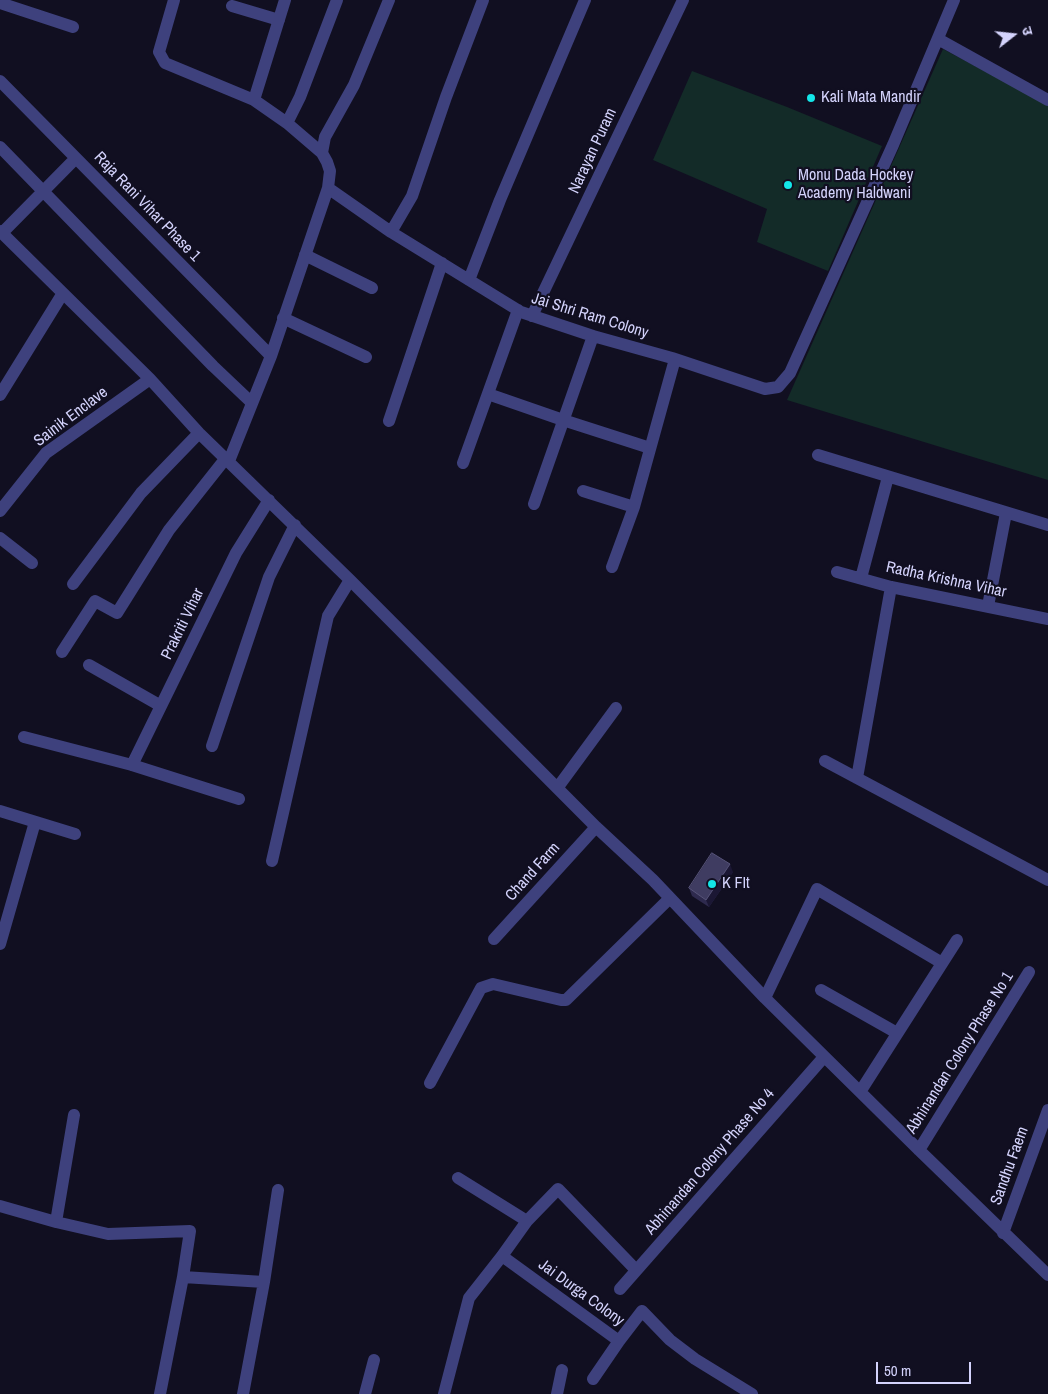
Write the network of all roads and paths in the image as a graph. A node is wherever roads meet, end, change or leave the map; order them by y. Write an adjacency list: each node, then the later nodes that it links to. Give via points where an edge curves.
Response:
1 (174, 0): 15 (street, via 159,52 164,63)
2 (285, 0): 11 (street)
3 (337, 0): 17 (street)
4 (389, 0): 19 (street, via 354,85 325,137)
5 (483, 0): 24 (street, via 412,196)
6 (585, 0): 27 (street)
7 (683, 0): 31 (street, Narayan Puram)
8 (954, 0): 13 (street, Jai Shri Ram Colony)
9 (0, 3): 12 (street)
10 (232, 6): 11 (street)
11 (278, 20): 15 (street)
12 (73, 27)
13 (938, 39): 16 (street); 36 (street, Jai Shri Ram Colony, via 790,373 778,387 765,389)
14 (0, 82): 20 (street, Raja Rani Vihar Phase 1)
15 (254, 100): 17 (street)
16 (1048, 100)
17 (287, 123): 19 (street)
18 (0, 147): 22 (street)
19 (322, 153): 21 (street, via 330,171)
20 (76, 158): 22 (street); 34 (street, Raja Rani Vihar Phase 1)
21 (328, 188): 24 (street, Jai Shri Ram Colony); 25 (street)
22 (43, 190): 23 (street); 40 (street)
23 (1, 232): 29 (street)
24 (391, 232): 26 (street, Jai Shri Ram Colony)
25 (305, 255): 28 (street); 32 (street)
26 (442, 263): 27 (street, Jai Shri Ram Colony); 42 (street)
27 (469, 280): 30 (street, Jai Shri Ram Colony)
28 (372, 288)
29 (63, 293): 37 (street); 39 (street)
30 (518, 310): 31 (street, Jai Shri Ram Colony); 38 (street)
31 (532, 316): 33 (street, Jai Shri Ram Colony)
32 (284, 318): 34 (street); 35 (street)
33 (593, 336): 36 (street, Jai Shri Ram Colony); 41 (street)
34 (271, 356): 40 (street)
35 (366, 357)
36 (675, 359): 44 (street)
37 (150, 379): 43 (street); 53 (street, Sainik Enclave, via 46,453)
38 (488, 394): 41 (street); 47 (street)
39 (0, 395)
40 (252, 403): 46 (street)
41 (563, 420): 44 (street); 51 (street)
42 (390, 421)
43 (199, 433): 46 (street); 63 (street, via 141,493)
44 (650, 448): 52 (street)
45 (818, 455): 48 (street)
46 (228, 460): 50 (street); 67 (street, via 169,530 117,613 95,601)
47 (463, 463)
48 (888, 476): 54 (street); 61 (street)
49 (583, 491): 52 (street)
50 (269, 500): 56 (street); 69 (street, Prakriti Vihar, via 236,553)
51 (534, 504)
52 (634, 507): 59 (street)
53 (0, 511)
54 (1006, 513): 55 (street); 65 (street)
55 (1048, 525)
56 (294, 526): 62 (street); 72 (street, via 269,577)
57 (0, 538): 58 (street)
58 (32, 563)
59 (612, 567)
60 (837, 572): 61 (street, Radha Krishna Vihar)
61 (862, 578): 64 (street, Radha Krishna Vihar)
62 (350, 580): 76 (street); 82 (street, via 328,616)
63 (73, 584)
64 (891, 587): 65 (street, Radha Krishna Vihar); 75 (street)
65 (988, 606): 66 (street, Radha Krishna Vihar)
66 (1048, 619)
67 (62, 652)
68 (89, 665): 69 (street)
69 (162, 706): 74 (street, Prakriti Vihar)
70 (616, 708): 76 (street)
71 (24, 737): 74 (street)
72 (212, 746)
73 (825, 761): 75 (street)
74 (132, 766): 77 (street)
75 (856, 778): 83 (street)
76 (558, 787): 80 (street)
77 (239, 799)
78 (0, 812): 79 (street)
79 (34, 822): 81 (street); 87 (street)
80 (596, 827): 84 (street); 85 (street, Chand Farm)
81 (75, 834)
82 (272, 861)
83 (1048, 880)
84 (670, 898): 91 (street); 94 (street, via 566,1000 493,984 481,988)
85 (494, 939)
86 (957, 940): 88 (street)
87 (0, 944)
88 (942, 963): 91 (street, via 817,889); 92 (street)
89 (1029, 972): 98 (street, Abhinandan Colony Phase No 1)
90 (821, 990): 92 (street)
91 (765, 998): 93 (street)
92 (898, 1033): 95 (street)
93 (824, 1057): 95 (street); 106 (street, Abhinandan Colony Phase No 4)
94 (430, 1083)
95 (860, 1092): 98 (street)
96 (1048, 1110): 104 (street, Sandhu Faem)
97 (74, 1115): 103 (street)
98 (919, 1150): 104 (street)
99 (458, 1178): 102 (street)
100 (278, 1190): 109 (street)
101 (0, 1206): 103 (street)
102 (527, 1221): 105 (street); 106 (street, via 558,1189)
103 (56, 1222): 108 (street, via 108,1234 190,1230)
104 (1003, 1233): 107 (street)
105 (502, 1256): 111 (street, Jai Durga Colony); 118 (street, via 468,1298)
106 (636, 1270): 110 (street, Abhinandan Colony Phase No 4)
107 (1048, 1275)
108 (183, 1277): 109 (street); 115 (street)
109 (264, 1282): 116 (street)
110 (620, 1289)
111 (619, 1341): 114 (street); 120 (street, Jai Durga Colony, via 642,1311 670,1340 695,1359)
112 (374, 1360): 117 (street)
113 (562, 1370): 119 (street)
114 (593, 1379)
115 (160, 1394)
116 (243, 1394)
117 (365, 1394)
118 (444, 1394)
119 (557, 1394)
120 (752, 1394)

